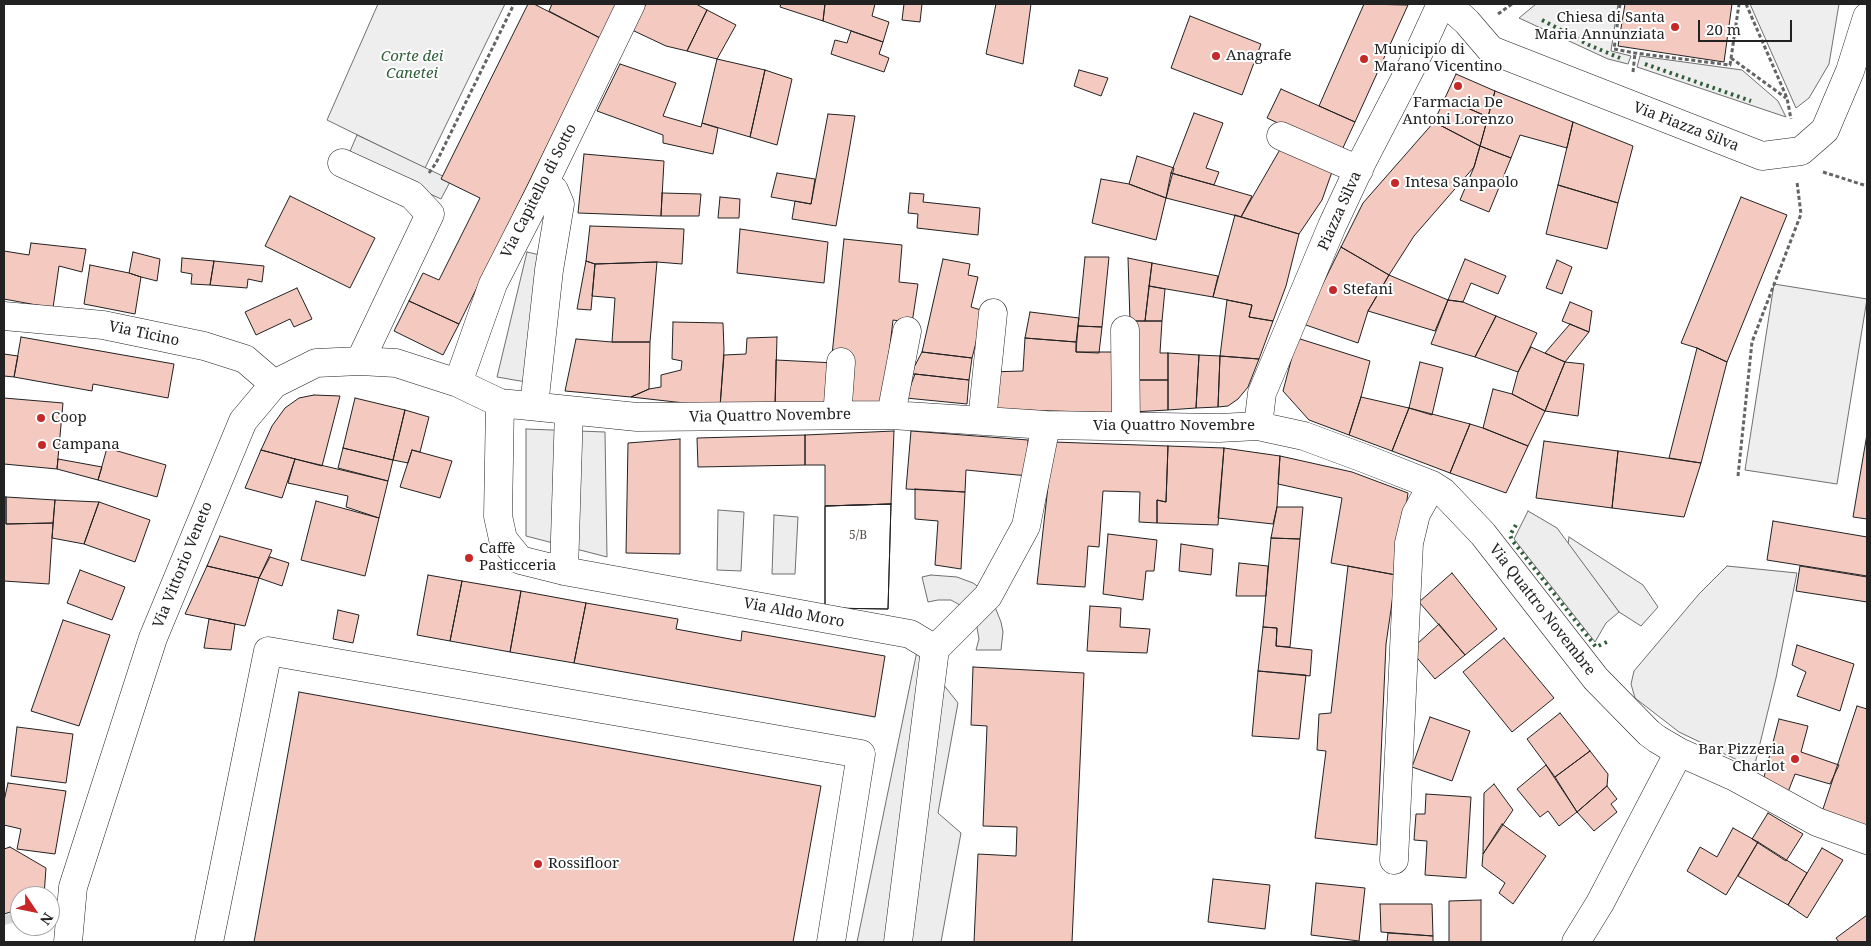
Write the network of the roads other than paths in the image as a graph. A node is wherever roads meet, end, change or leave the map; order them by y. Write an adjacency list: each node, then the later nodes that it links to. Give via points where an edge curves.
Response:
1 (631, 4): 8 (street, Via Capitello di Sotto)
2 (1441, 4): 7 (street, Piazza Silva)
3 (1447, 4): 4 (street, Via Piazza Silva, via 1491,50 1762,156 1802,151 1825,130 1850,71)
4 (1867, 18)
5 (1281, 136): 7 (street)
6 (342, 163): 13 (street, via 412,195 430,214)
7 (1359, 170): 25 (street, Piazza Silva, via 1262,393)
8 (540, 192): 15 (street, Via Capitello di Sotto, via 492,284); 18 (street, via 554,190 560,204)
9 (993, 313): 22 (street)
10 (4, 316): 16 (street, Via Ticino, via 103,325 204,346 245,359)
11 (1125, 330): 24 (street)
12 (907, 331): 21 (street)
13 (360, 361): 15 (street, Via Vittorio Veneto, via 396,364); 16 (street, Via Vittorio Veneto, via 316,363)
14 (841, 362): 19 (street)
15 (458, 383): 17 (street, Via Quattro Novembre)
16 (274, 384): 32 (street, Via Vittorio Veneto, via 243,421 153,638 73,887)
17 (500, 403): 18 (street, Via Quattro Novembre); 27 (street, Via Aldo Moro, via 498,516 503,539 520,560)
18 (534, 406): 20 (street, Via Quattro Novembre)
19 (837, 409): 20 (street, Via Quattro Novembre, via 637,417); 21 (street, Via Quattro Novembre)
20 (569, 410): 27 (street)
21 (892, 415): 22 (street, Via Quattro Novembre)
22 (982, 421): 23 (street, Via Quattro Novembre)
23 (1046, 425): 24 (street, Via Quattro Novembre); 28 (street, via 1026,526 988,596)
24 (1126, 426): 25 (street, Via Quattro Novembre)
25 (1258, 426): 26 (street, Via Quattro Novembre, via 1304,436)
26 (1432, 485): 29 (street, Via Quattro Novembre, via 1443,492 1483,534 1596,680 1649,733); 31 (street, via 1416,514 1409,543)
27 (564, 571): 28 (street, Via Aldo Moro, via 910,634)
28 (934, 649): 35 (street)
29 (1679, 752): 30 (street, Via Quattro Novembre, via 1735,776 1817,822); 36 (street, via 1600,903)
30 (1867, 840)
31 (1394, 860)
32 (63, 941)
33 (209, 942): 34 (street, via 268,651 861,754)
34 (831, 942)
35 (898, 942)
36 (1576, 942)

